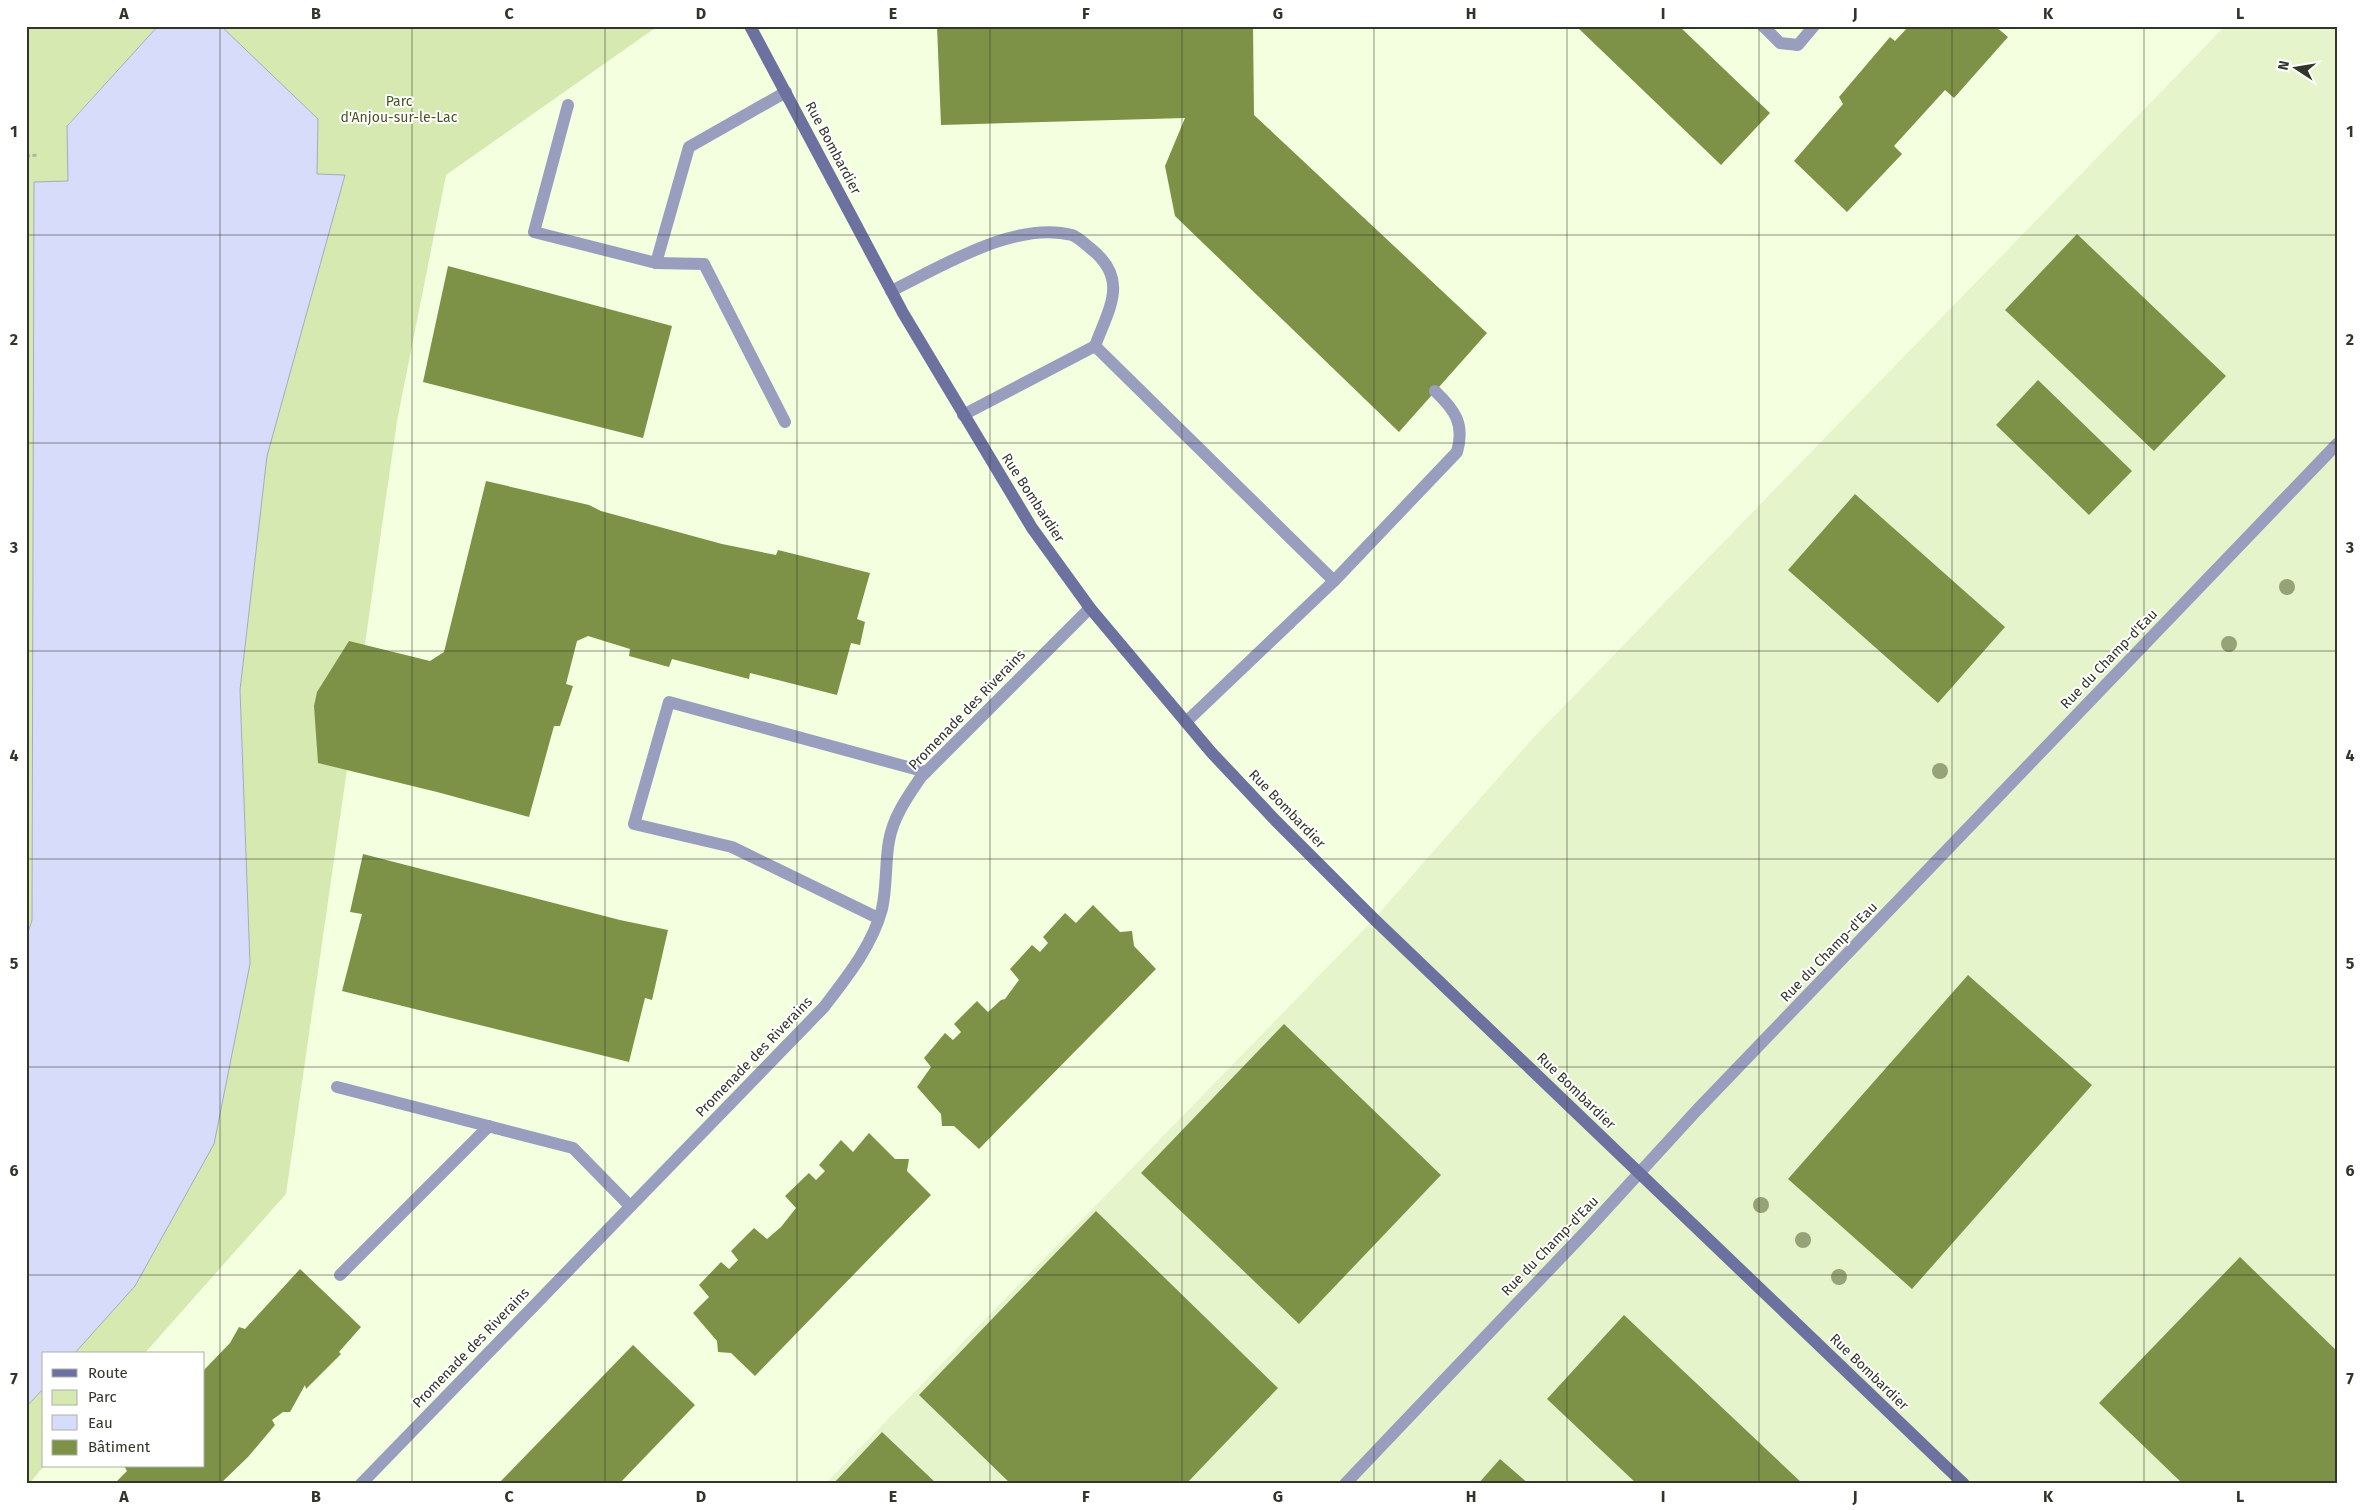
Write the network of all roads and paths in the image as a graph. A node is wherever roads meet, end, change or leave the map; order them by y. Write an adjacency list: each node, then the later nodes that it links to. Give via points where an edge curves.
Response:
1 (750, 26): 4 (street, Rue Bombardier)
2 (1763, 26): 3 (street, via 1780,43 1798,45)
3 (1814, 26)
4 (786, 92): 8 (street, via 689,147); 9 (street, Rue Bombardier)
5 (568, 105): 8 (street, via 534,232)
6 (38, 155): 7 (path)
7 (26, 156)
8 (656, 263): 13 (street, via 704,264)
9 (891, 291): 10 (street, via 999,240 1046,231 1074,235 1098,253 1114,280 1115,292); 12 (street, Rue Bombardier)
10 (1095, 346): 12 (street); 15 (street)
11 (1436, 391): 15 (street, via 1450,405 1459,422 1457,452)
12 (963, 415): 16 (street, Rue Bombardier, via 1032,528)
13 (785, 422)
14 (2338, 443): 22 (street, Rue du Champ-d'Eau)
15 (1334, 580): 17 (street)
16 (1090, 608): 17 (street, Rue Bombardier); 18 (street, Promenade des Riverains)
17 (1186, 722): 22 (street, Rue Bombardier, via 1275,820 1374,919)
18 (926, 772): 19 (street, Promenade des Riverains, via 904,803 889,839 882,908); 19 (street, via 669,702 634,824 732,847)
19 (878, 918): 23 (street, Promenade des Riverains, via 867,946 824,1007)
20 (337, 1087): 21 (street)
21 (489, 1126): 23 (street, via 573,1148); 24 (street)
22 (1639, 1174): 26 (street, Rue du Champ-d'Eau); 27 (street, Rue Bombardier)
23 (630, 1206): 25 (street, Promenade des Riverains)
24 (340, 1275)
25 (361, 1484)
26 (1345, 1484)
27 (1964, 1484)

